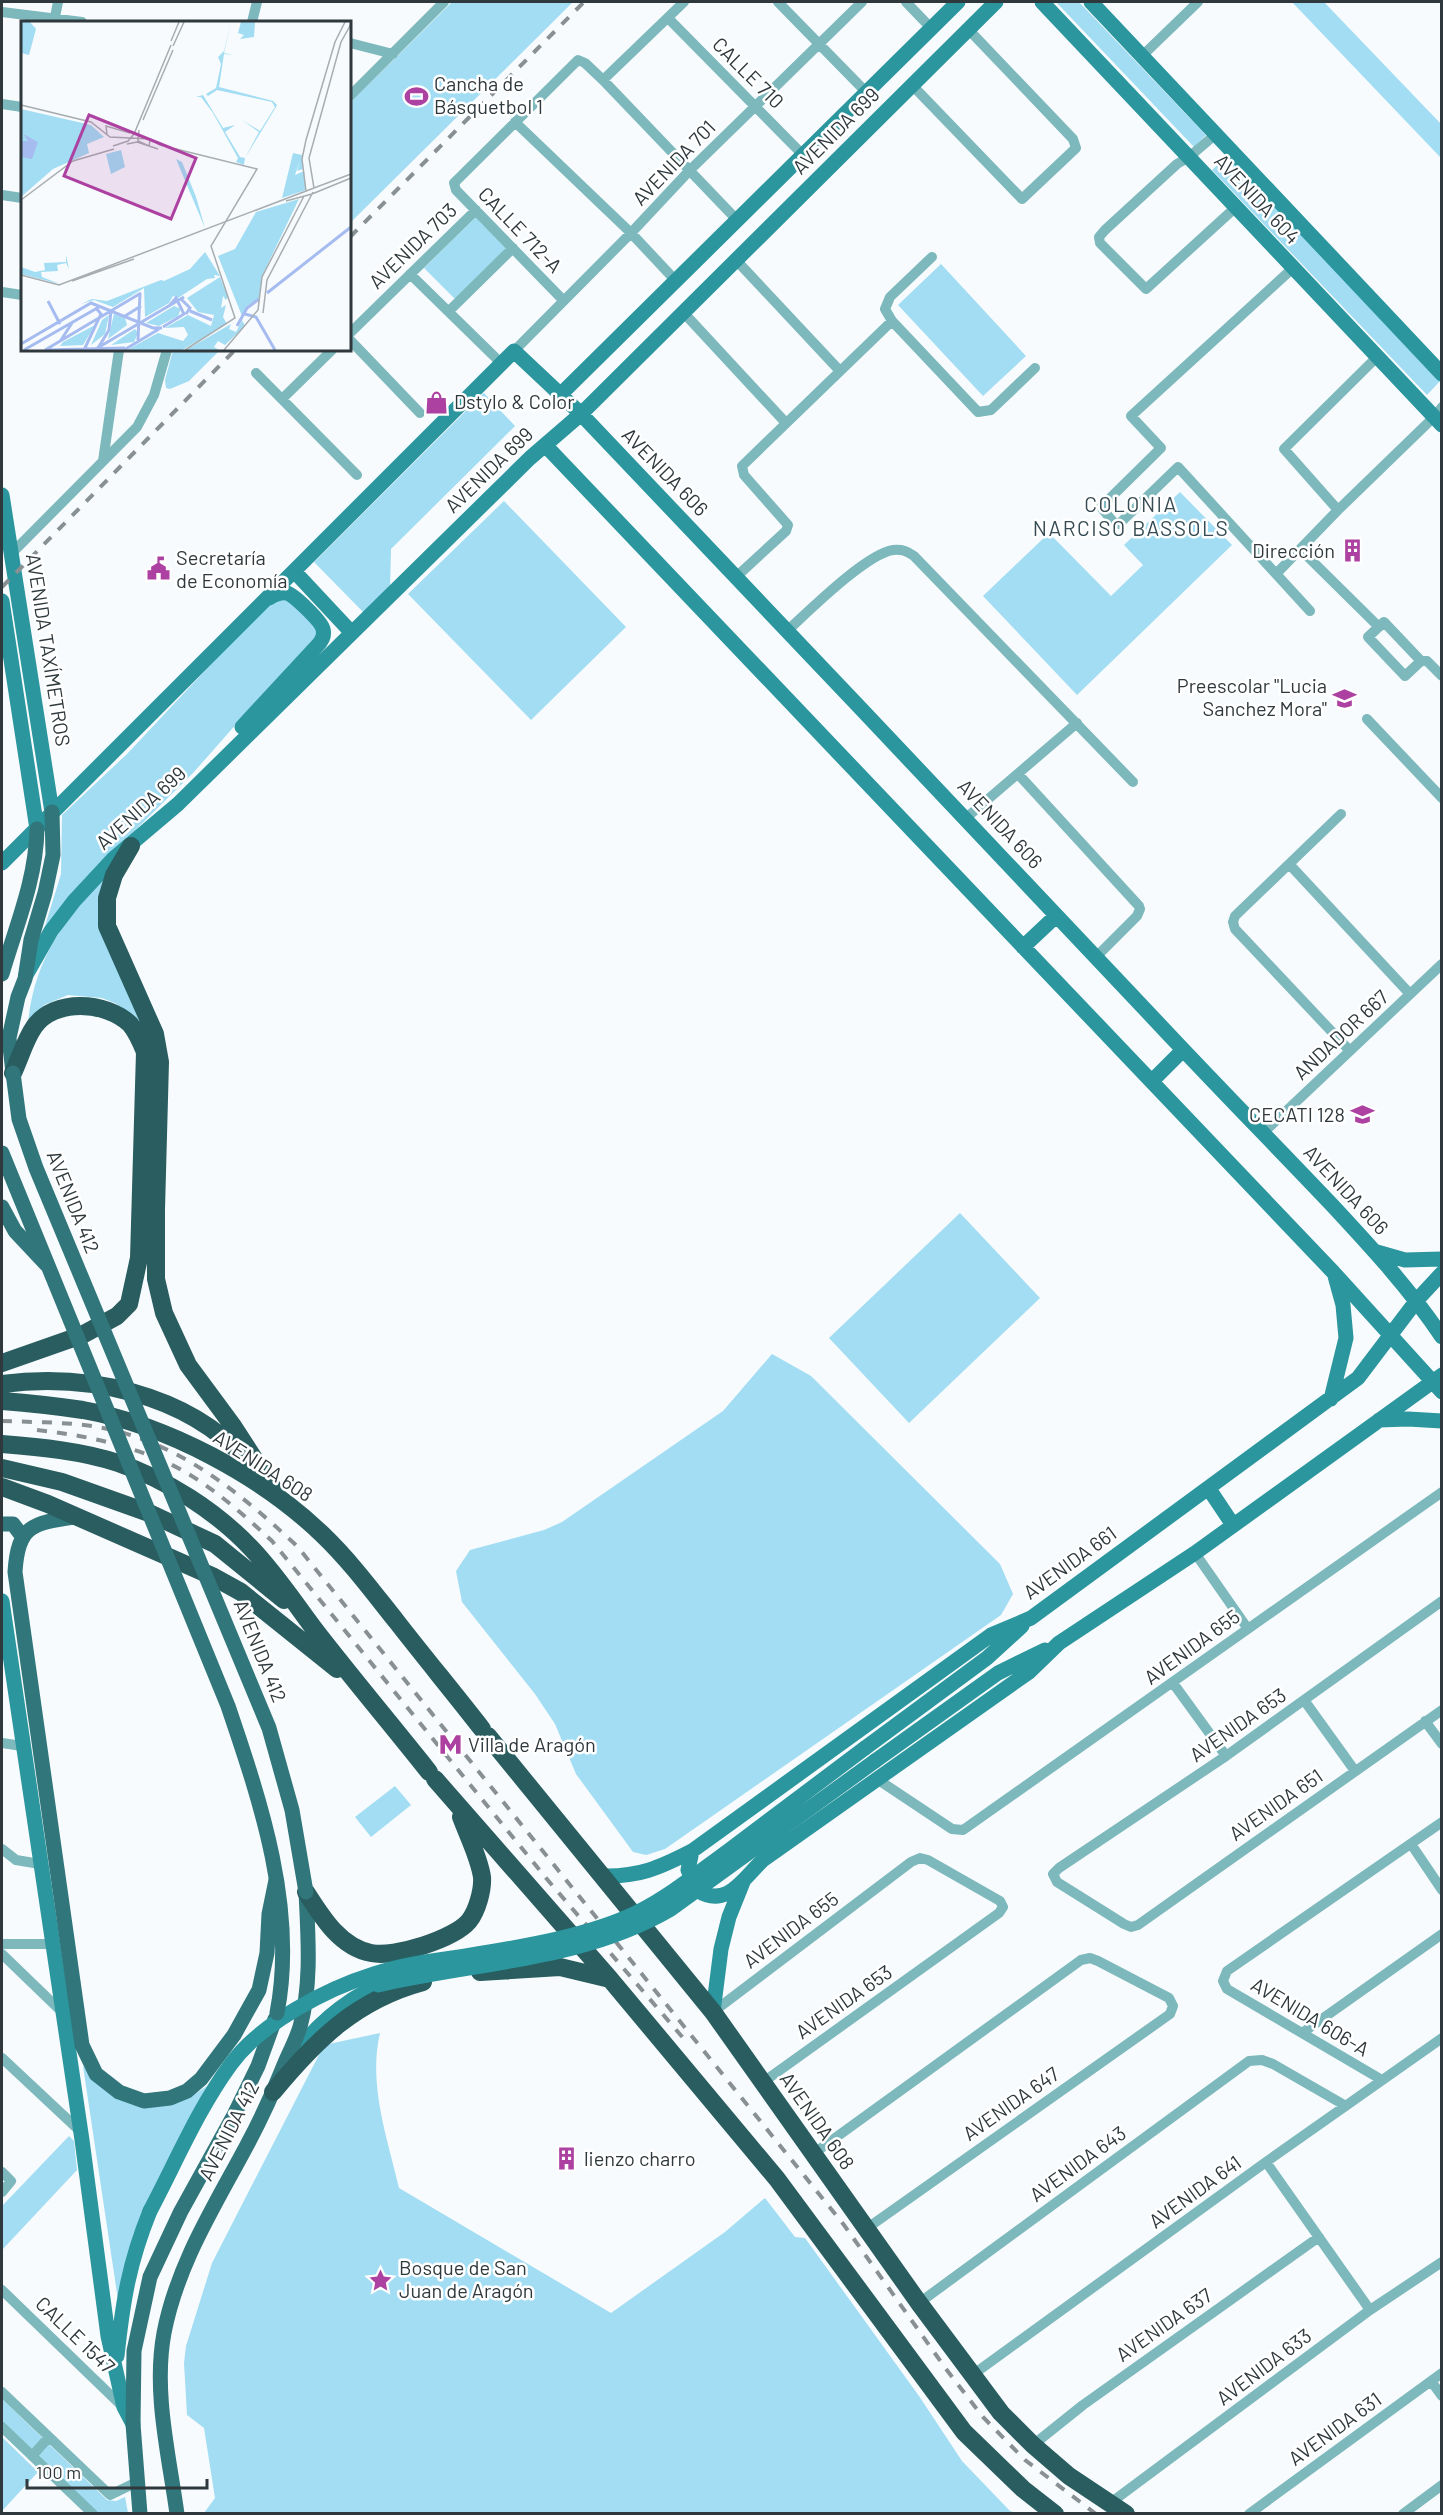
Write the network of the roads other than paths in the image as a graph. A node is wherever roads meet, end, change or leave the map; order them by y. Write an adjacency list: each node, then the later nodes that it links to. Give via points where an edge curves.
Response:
1 (58, 2): 15 (street)
2 (257, 2): 16 (street)
3 (444, 2): 21 (street)
4 (684, 2): 14 (street)
5 (778, 2): 19 (street)
6 (862, 2): 19 (street, AVENIDA 701)
7 (906, 2): 17 (street)
8 (958, 2): 17 (street, AVENIDA 699)
9 (996, 2): 18 (street, AVENIDA 699)
10 (1042, 2): 33 (street, AVENIDA 604)
11 (1091, 2): 22 (street, AVENIDA 604)
12 (1194, 3): 22 (street)
13 (2, 12): 15 (street)
14 (668, 18): 23 (street); 28 (street, CALLE 710)
15 (55, 21)
16 (255, 21)
17 (931, 28): 25 (street, AVENIDA 699)
18 (968, 29): 24 (street, AVENIDA 699); 24 (street, via 1073,139 1073,150 1022,199)
19 (819, 43): 25 (street); 28 (street, AVENIDA 701)
20 (351, 44): 21 (street)
21 (393, 54): 26 (street)
22 (1142, 56): 31 (street, AVENIDA 604)
23 (603, 80): 30 (street, AVENIDA 703, via 578,60); 34 (street)
24 (912, 85): 44 (street, AVENIDA 699)
25 (866, 92): 32 (street, AVENIDA 699)
26 (351, 95)
27 (2, 104): 29 (street)
28 (755, 105): 32 (street, CALLE 710); 34 (street, AVENIDA 701)
29 (21, 107)
30 (515, 122): 35 (street, AVENIDA 703); 41 (street)
31 (1216, 134): 33 (street); 65 (street, AVENIDA 604)
32 (803, 155): 40 (street, AVENIDA 699)
33 (1189, 158): 38 (street, AVENIDA 604); 38 (street, via 1177,164 1099,237 1103,247 1146,289)
34 (690, 170): 40 (street); 41 (street, AVENIDA 701)
35 (454, 183): 39 (street, CALLE 712-A, via 456,190)
36 (2, 195): 37 (street)
37 (21, 198)
38 (1236, 207): 45 (street, AVENIDA 604)
39 (477, 210): 42 (street, CALLE 712-A); 46 (street, AVENIDA 703)
40 (737, 220): 47 (street, AVENIDA 699)
41 (631, 233): 47 (street); 50 (street, AVENIDA 701)
42 (513, 248): 50 (street, CALLE 712-A); 51 (street)
43 (932, 257): 53 (street, via 890,297 885,309)
44 (736, 260): 52 (street, AVENIDA 699); 63 (street)
45 (1293, 268): 60 (street, AVENIDA 604); 80 (street, via 1131,416 1161,448 1101,507 1119,524 1178,467)
46 (410, 274): 51 (street); 54 (street, AVENIDA 703)
47 (676, 281): 66 (street, AVENIDA 699)
48 (2, 292): 49 (street)
49 (21, 295)
50 (563, 300): 59 (street, AVENIDA 701)
51 (449, 311): 61 (street)
52 (683, 312): 69 (street, AVENIDA 699); 71 (street)
53 (892, 321): 62 (street, via 978,412 991,410); 63 (street)
54 (351, 332)
55 (351, 341): 68 (street)
56 (119, 351): 73 (street)
57 (167, 351): 73 (street, via 154,395 137,427)
58 (331, 351): 67 (street)
59 (514, 351): 61 (street); 66 (street, AVENIDA 606)
60 (1377, 357): 70 (street, AVENIDA 604); 76 (street, via 1284,449)
61 (502, 364): 79 (street)
62 (1035, 368)
63 (839, 370): 71 (street)
64 (256, 373): 67 (street)
65 (1442, 374)
66 (561, 394): 69 (street, AVENIDA 606)
67 (282, 399): 74 (street)
68 (420, 414)
69 (581, 414): 72 (street, AVENIDA 699); 81 (street, AVENIDA 606)
70 (1439, 417): 76 (street)
71 (786, 423): 81 (street, via 741,469 787,521 788,528)
72 (545, 445): 89 (street, AVENIDA 699); 106 (street)
73 (103, 461): 78 (street)
74 (357, 475)
75 (2, 495): 78 (street, AVENIDA TAXÍMETROS)
76 (1338, 510): 77 (street)
77 (1301, 550): 80 (street); 86 (street)
78 (12, 554): 85 (street, AVENIDA TAXÍMETROS)
79 (294, 571): 83 (street); 89 (street)
80 (1276, 574): 84 (street)
81 (736, 577): 88 (street, AVENIDA 606)
82 (2, 601): 87 (street, AVENIDA TAXÍMETROS)
83 (262, 602): 95 (street, via 282,593 292,595 319,621 323,636 222,749); 98 (street)
84 (1310, 611)
85 (23, 622): 87 (street); 98 (street, AVENIDA TAXÍMETROS)
86 (1379, 627): 90 (street, via 1384,622); 90 (street, via 1368,637 1405,676)
87 (4, 630): 101 (street, AVENIDA TAXÍMETROS)
88 (787, 631): 93 (street, via 837,585 877,556 905,550); 100 (street, AVENIDA 606)
89 (351, 632): 95 (street, AVENIDA 699)
90 (1420, 661): 91 (street, via 1427,662)
91 (1442, 676)
92 (1367, 719): 97 (street)
93 (1077, 723): 94 (street); 96 (street)
94 (1018, 774): 100 (street); 107 (street, via 1138,906 1137,916)
95 (205, 778): 102 (street, AVENIDA 699)
96 (1134, 782)
97 (1442, 798)
98 (52, 812): 101 (street); 110 (main road, AVENIDA 412, via 53,855)
99 (1341, 814): 104 (street)
100 (966, 818): 105 (street, AVENIDA 606)
101 (37, 829): 103 (street); 109 (main road, via 32,881)
102 (131, 846): 110 (street, AVENIDA 699, via 113,859 74,901 51,931); 139 (highway, via 114,875 107,898 107,926 155,1034 160,1062 156,1279 164,1313 188,1365)
103 (2, 863)
104 (1290, 865): 111 (street); 113 (street, via 1233,922)
105 (1056, 916): 106 (street); 107 (street, AVENIDA 606)
106 (1023, 947): 115 (street)
107 (1096, 957): 112 (street, AVENIDA 606)
108 (1442, 964): 111 (street, ANDADOR 667)
109 (2, 974)
110 (25, 979): 114 (main road, AVENIDA 412, via 9,1038)
111 (1410, 993): 113 (street, ANDADOR 667)
112 (1183, 1050): 115 (street); 116 (street, AVENIDA 606)
113 (1350, 1051): 116 (street, ANDADOR 667)
114 (13, 1073): 127 (highway, via 35,1026 57,1009 87,1005 113,1013 129,1023 145,1052 139,1258 129,1304 117,1316 82,1335); 173 (main road, AVENIDA 412, bridge, via 19,1119 36,1168 269,1728 292,1810)
115 (1152, 1081): 122 (street)
116 (1264, 1132): 119 (street, AVENIDA 606)
117 (2, 1153): 121 (main road, AVENIDA 412, bridge)
118 (2, 1207): 121 (main road, via 15,1231)
119 (1376, 1252): 120 (street, via 1405,1260); 124 (street, AVENIDA 606)
120 (1442, 1259)
121 (46, 1264): 170 (main road, AVENIDA 412, bridge, via 228,1706 253,1782)
122 (1334, 1273): 125 (street); 130 (street, via 1343,1305 1346,1338)
123 (1442, 1273): 124 (street, AVENIDA 661)
124 (1417, 1300): 125 (street, AVENIDA 661); 126 (street, AVENIDA 606)
125 (1391, 1337): 128 (street); 130 (street, AVENIDA 661, via 1359,1378)
126 (1442, 1337)
127 (2, 1363)
128 (1439, 1383): 132 (street)
129 (2, 1384): 139 (highway, via 72,1381 114,1387 153,1399 206,1425 236,1448)
130 (1331, 1399): 137 (street, AVENIDA 661)
131 (2, 1401): 139 (highway, AVENIDA 608, via 84,1411 174,1439 230,1467)
132 (1378, 1420): 133 (street); 142 (street)
133 (1442, 1421)
134 (2, 1444): 148 (highway, via 88,1455 118,1463 184,1495 219,1518 250,1547)
135 (2, 1468): 148 (highway, via 62,1482 149,1513 215,1544)
136 (2, 1487): 140 (highway)
137 (1209, 1489): 142 (street); 147 (street, AVENIDA 661)
138 (1442, 1492): 149 (street, AVENIDA 655)
139 (280, 1499): 169 (highway, AVENIDA 608, via 352,1566)
140 (74, 1517): 143 (main road, via 45,1521); 153 (highway, via 241,1592)
141 (2, 1524): 143 (main road, via 13,1524)
142 (1233, 1525): 144 (street)
143 (21, 1536): 170 (main road, via 15,1572 82,2045 96,2074 119,2092 144,2102 170,2098 201,2079 234,2035 259,1990)
144 (1195, 1553): 149 (street); 151 (street)
145 (2, 1601): 150 (street, AVENIDA 412)
146 (1442, 1601): 154 (street, AVENIDA 653)
147 (1031, 1618): 167 (street, AVENIDA 661, via 991,1635); 202 (street, bridge, via 987,1658 708,1865 638,1912 555,1939 375,1973 328,1992 279,2020 232,2062 150,2211 134,2250)
148 (314, 1628): 153 (highway)
149 (1248, 1629): 152 (street, AVENIDA 655)
150 (4, 1639): 159 (street, AVENIDA 412)
151 (1059, 1643): 162 (street, via 1029,1672); 186 (street, bridge, via 998,1673 645,1925 557,1952 378,1985 338,2008 306,2037)
152 (1173, 1683): 160 (street); 162 (street, AVENIDA 655, via 963,1830 952,1829)
153 (364, 1691): 163 (highway)
154 (1304, 1700): 160 (street, AVENIDA 653); 161 (street)
155 (1442, 1710): 156 (street, AVENIDA 651)
156 (1425, 1721): 158 (street); 161 (street, AVENIDA 651)
157 (2, 1743): 159 (street)
158 (1442, 1744)
159 (22, 1746): 168 (street, AVENIDA 412)
160 (1226, 1756): 175 (street, AVENIDA 653, via 1053,1874 1057,1882)
161 (1355, 1771): 175 (street, AVENIDA 651)
162 (877, 1779): 171 (street, via 764,1859)
163 (457, 1806): 173 (highway, via 482,1878 478,1902 469,1921 452,1934 394,1953 372,1953 340,1937); 180 (highway)
164 (1442, 1822): 165 (street)
165 (1411, 1844): 172 (street); 183 (street, AVENIDA 606-A, via 1227,1971 1222,1981 1227,1989)
166 (2, 1850): 168 (street, via 16,1860)
167 (692, 1851): 169 (street, AVENIDA 661, via 636,1875); 171 (street, via 688,1863 697,1890 722,1895)
168 (40, 1864): 178 (street, AVENIDA 412)
169 (602, 1876): 182 (highway, AVENIDA 608)
170 (276, 1880): 209 (main road, AVENIDA 412, bridge, via 283,1951 283,1984 277,2013 254,2076 150,2277 134,2351)
171 (743, 1882): 182 (street, via 729,1917)
172 (1442, 1890)
173 (306, 1892): 186 (main road, AVENIDA 412, via 307,1984 300,2027)
174 (1003, 1907): 182 (street, AVENIDA 655, via 989,1895 920,1858); 188 (street, AVENIDA 653)
175 (1131, 1927)
176 (1442, 1934): 183 (street)
177 (2, 1944): 178 (street)
178 (52, 1944): 181 (street, AVENIDA 412)
179 (2, 1954): 181 (street)
180 (610, 1979): 189 (highway, via 560,1967 485,1971 396,1989 338,2023); 220 (highway, via 777,2179 964,2432)
181 (62, 2012): 191 (street, AVENIDA 412)
182 (713, 2012): 188 (highway, AVENIDA 608)
183 (1302, 2033): 187 (street, AVENIDA 606-A)
184 (1442, 2038): 187 (street, AVENIDA 641)
185 (2, 2058): 191 (street)
186 (283, 2067): 189 (main road, AVENIDA 412)
187 (1382, 2080): 190 (street, AVENIDA 641)
188 (762, 2083): 192 (highway, AVENIDA 608)
189 (273, 2092): 219 (main road, AVENIDA 412, via 180,2276 164,2334 162,2404)
190 (1346, 2106): 193 (street, AVENIDA 641); 200 (street, AVENIDA 643, via 1273,2064 1249,2061)
191 (80, 2131): 202 (street, AVENIDA 412, via 108,2336)
192 (813, 2154): 196 (highway, AVENIDA 608); 196 (street, AVENIDA 647, via 1081,1960 1090,1958 1169,1998 1173,2006 1170,2014)
193 (1266, 2162): 197 (street); 204 (street, AVENIDA 641)
194 (2, 2172): 195 (street, via 11,2181)
195 (2, 2192)
196 (866, 2229): 200 (highway, AVENIDA 608)
197 (1319, 2237): 201 (street); 212 (street, AVENIDA 637)
198 (1442, 2262): 201 (street, AVENIDA 633)
199 (2, 2290): 208 (street, CALLE 1547)
200 (919, 2303): 204 (highway, AVENIDA 608)
201 (1370, 2310): 216 (street, AVENIDA 633)
202 (116, 2367): 208 (street, AVENIDA 412)
203 (1442, 2373): 205 (street, AVENIDA 631)
204 (972, 2376): 212 (highway, AVENIDA 608)
205 (1431, 2380): 207 (street); 222 (street, AVENIDA 631)
206 (2, 2392): 211 (street)
207 (1442, 2396)
208 (124, 2407): 209 (street, AVENIDA 412)
209 (133, 2424): 214 (main road, AVENIDA 412)
210 (2, 2427): 213 (street)
211 (49, 2437): 213 (street); 214 (street, via 110,2495)
212 (1033, 2445): 216 (highway, AVENIDA 608)
213 (32, 2456): 217 (street)
214 (137, 2482): 218 (main road, AVENIDA 412)
215 (1442, 2486): 223 (street)
216 (1109, 2504): 221 (highway, AVENIDA 608)
217 (93, 2514)
218 (140, 2514)
219 (177, 2514)
220 (1055, 2514)
221 (1126, 2514)
222 (1249, 2514)
223 (1403, 2514)

